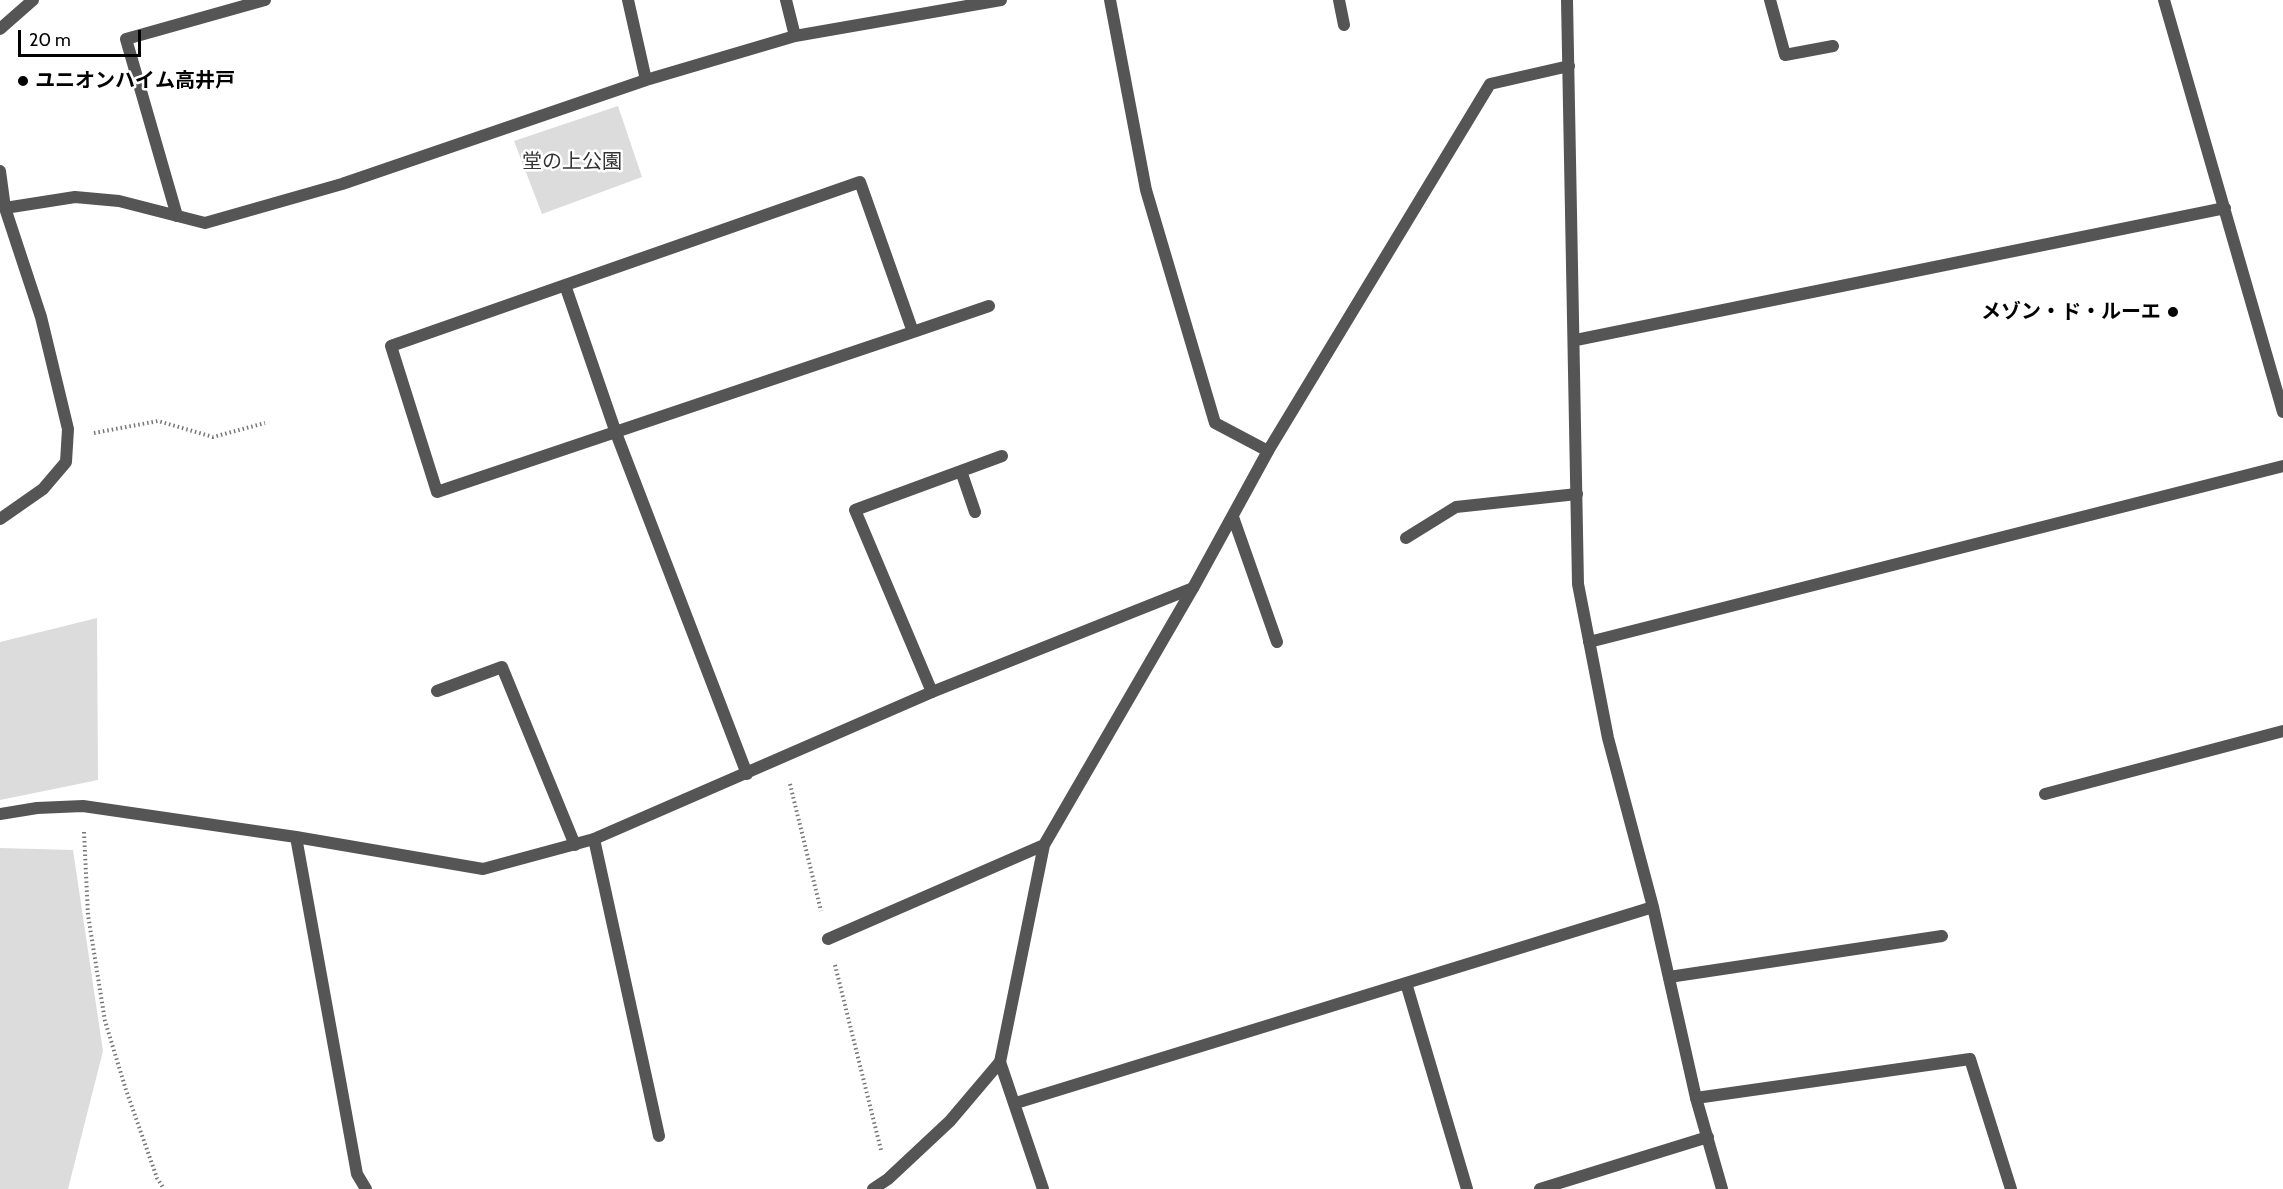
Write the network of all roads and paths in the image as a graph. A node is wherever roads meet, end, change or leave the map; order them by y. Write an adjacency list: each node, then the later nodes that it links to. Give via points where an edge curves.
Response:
1 (33, 0): 12 (street)
2 (265, 0): 20 (street, via 126,39)
3 (628, 0): 16 (street)
4 (786, 0): 13 (street)
5 (1001, 0): 13 (street)
6 (1110, 0): 29 (street, via 1146,190 1215,423)
7 (1339, 0): 11 (street)
8 (1568, 0): 15 (street)
9 (1770, 0): 14 (street, via 1785,55)
10 (2164, 0): 19 (street)
11 (1344, 25)
12 (0, 29)
13 (795, 36): 16 (street)
14 (1833, 46)
15 (1569, 66): 24 (street); 29 (street, via 1490,84)
16 (646, 80): 20 (street, via 342,184 205,223)
17 (0, 171): 18 (street)
18 (5, 208): 20 (street, via 75,197 119,201); 28 (street, via 41,317)
19 (2225, 208): 24 (street); 25 (street)
20 (177, 216)
21 (565, 285): 23 (street, via 860,182); 27 (street); 27 (street, via 391,346 437,492)
22 (989, 306): 23 (street)
23 (913, 332): 27 (street)
24 (1576, 340): 33 (street)
25 (2283, 411)
26 (265, 423): 28 (path, via 213,437 158,422)
27 (616, 433): 44 (street)
28 (67, 438): 36 (street, via 66,462 43,489)
29 (1268, 451): 35 (street)
30 (1002, 456): 32 (street)
31 (2283, 466): 40 (street)
32 (961, 471): 34 (street); 42 (street, via 855,510)
33 (1577, 494): 37 (street, via 1456,507); 40 (street, via 1578,584)
34 (975, 512)
35 (1233, 517): 38 (street); 39 (street)
36 (0, 519)
37 (1406, 538)
38 (1193, 588): 42 (street); 51 (street)
39 (1277, 642)
40 (1589, 642): 52 (street, via 1608,738)
41 (437, 691): 50 (street, via 502,667)
42 (932, 692): 44 (street)
43 (2283, 731): 45 (street)
44 (747, 774): 49 (street)
45 (2044, 794)
46 (83, 806): 47 (street); 48 (street); 62 (path, via 88,915 105,1021 126,1090)
47 (0, 814)
48 (296, 837): 50 (street, via 483,869); 63 (street, via 357,1174)
49 (594, 839): 50 (street); 60 (street)
50 (575, 844)
51 (1044, 845): 54 (street); 57 (street)
52 (1653, 908): 55 (street); 56 (street)
53 (1942, 936): 55 (street)
54 (828, 939)
55 (1669, 977): 58 (street)
56 (1406, 984): 59 (street); 66 (street)
57 (1000, 1062): 59 (street); 64 (street, via 950,1122)
58 (1696, 1098): 61 (street); 69 (street, via 1970,1059)
59 (1016, 1104): 65 (street)
60 (659, 1136)
61 (1708, 1137): 67 (street); 68 (street)
62 (164, 1189)
63 (366, 1189)
64 (873, 1189)
65 (1043, 1189)
66 (1467, 1189)
67 (1540, 1189)
68 (1722, 1189)
69 (2012, 1189)

